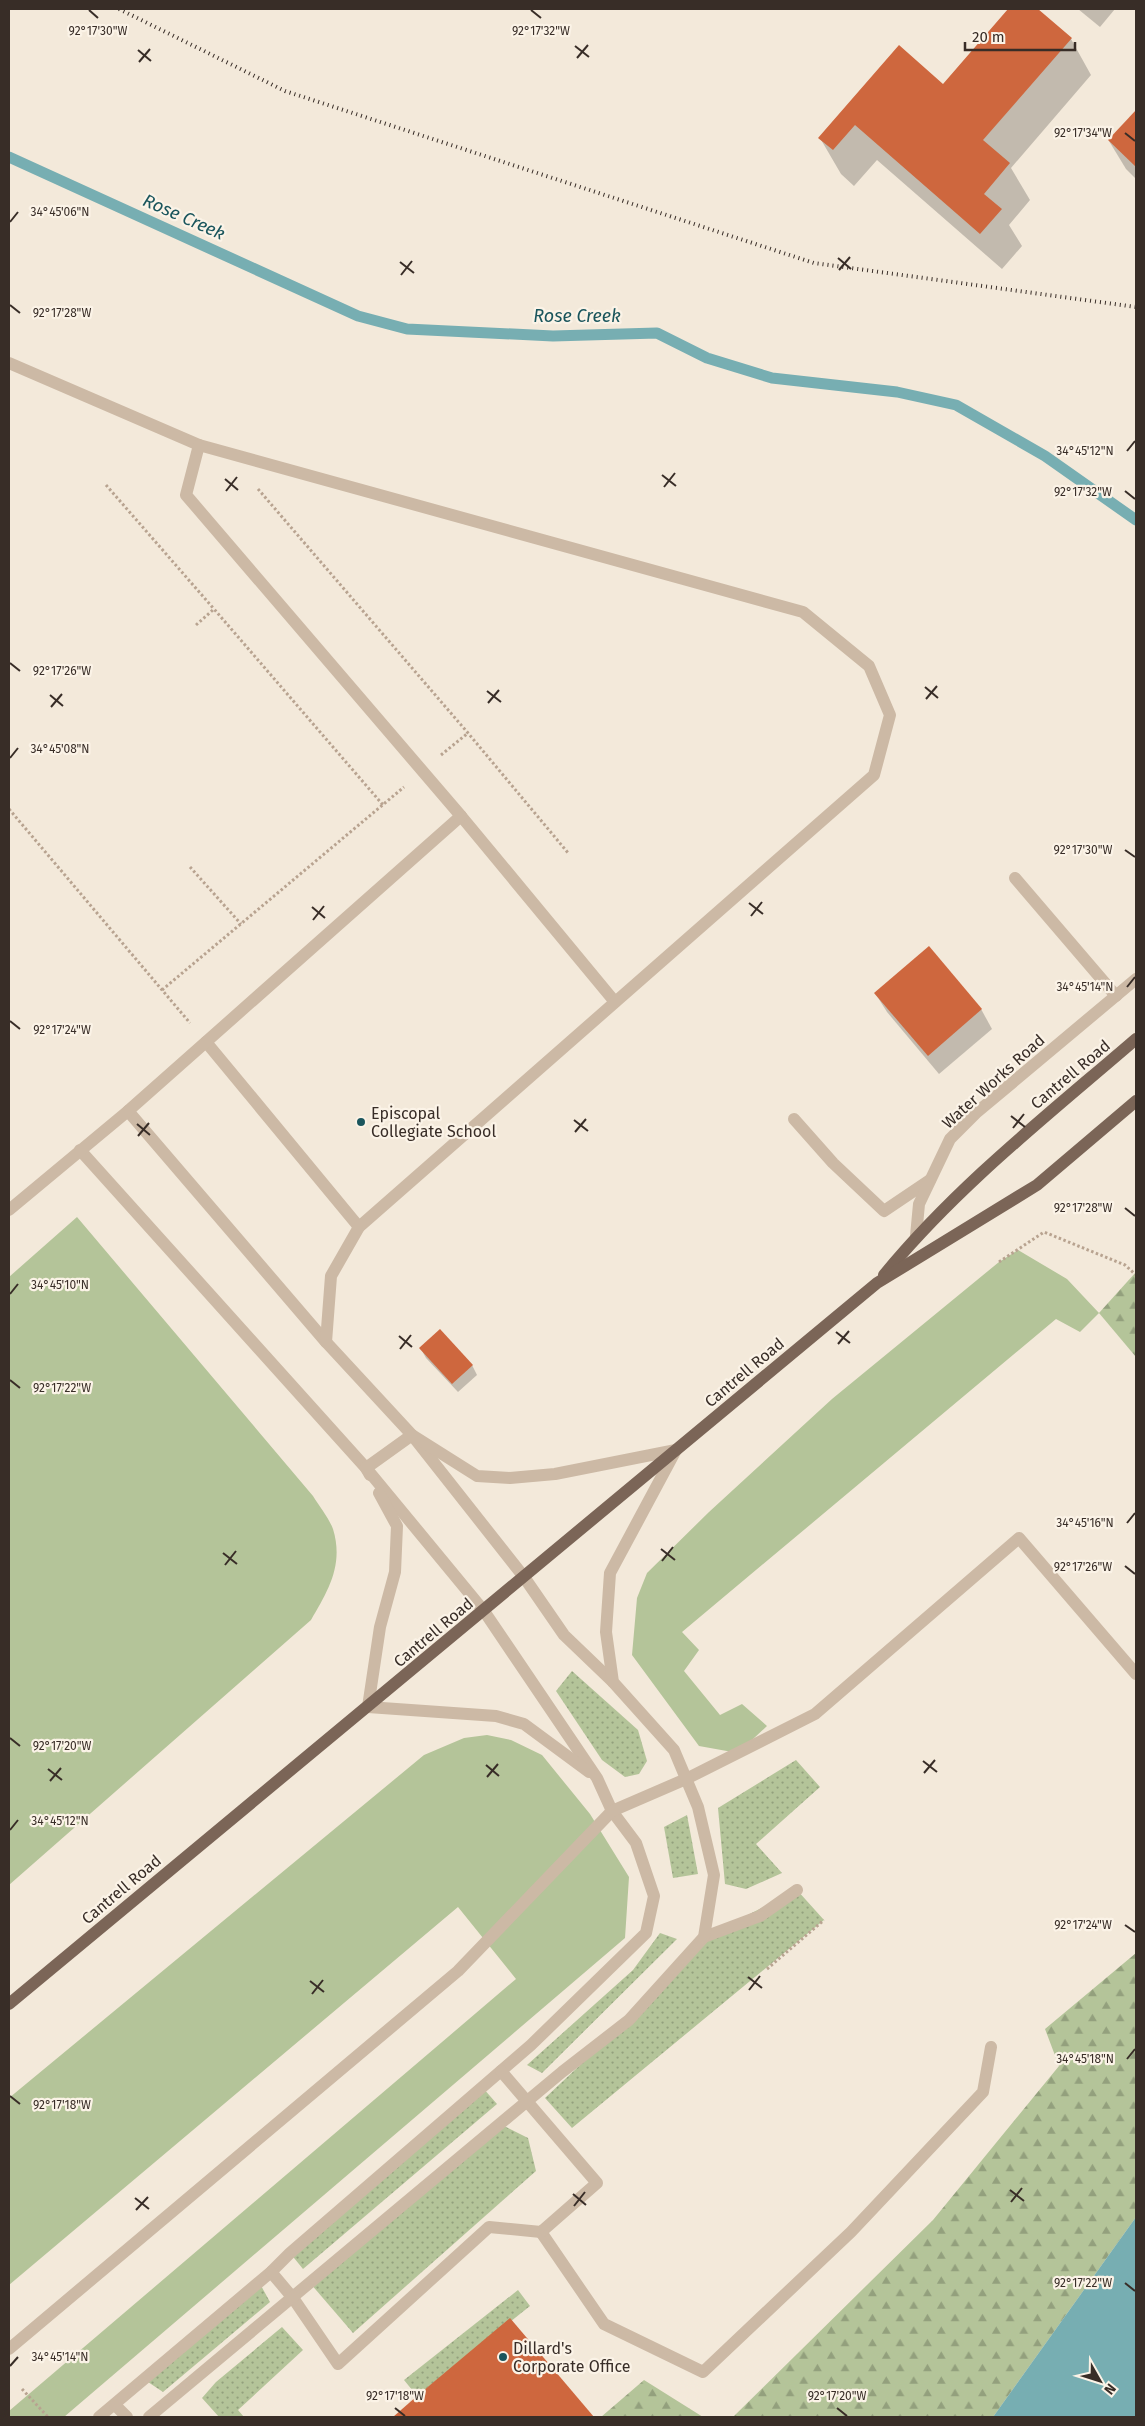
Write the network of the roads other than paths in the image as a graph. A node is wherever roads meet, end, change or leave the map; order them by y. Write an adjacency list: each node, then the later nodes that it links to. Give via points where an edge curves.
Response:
1 (9, 363): 2 (lane)
2 (199, 445): 3 (lane, via 186,495); 7 (lane, via 802,612 869,666 890,715 874,775)
3 (460, 816): 7 (lane); 9 (lane)
4 (1015, 878): 6 (lane)
5 (1136, 979): 6 (lane, Water Works Road)
6 (1116, 996): 14 (lane, Water Works Road, via 976,1113 950,1139)
7 (615, 1002): 16 (lane)
8 (1136, 1039): 17 (main road, Cantrell Road, via 1008,1148)
9 (206, 1042): 11 (lane); 16 (lane)
10 (1136, 1101): 18 (main road, Cantrell Road, via 1037,1185)
11 (128, 1112): 13 (lane); 19 (lane)
12 (794, 1119): 14 (lane, via 833,1163 884,1211)
13 (80, 1150): 15 (lane); 22 (lane)
14 (930, 1180): 17 (lane, Water Works Road, via 919,1204)
15 (9, 1210)
16 (359, 1227): 19 (lane, via 331,1276)
17 (916, 1236): 18 (main road, Cantrell Road)
18 (877, 1283): 21 (main road, Cantrell Road)
19 (326, 1342): 20 (lane)
20 (412, 1435): 21 (lane, via 477,1476 510,1478 554,1474); 22 (lane); 23 (lane)
21 (676, 1450): 23 (main road, Cantrell Road); 26 (lane, via 610,1573 606,1632)
22 (366, 1468): 24 (lane); 27 (lane, via 397,1526 395,1572 380,1627)
23 (524, 1577): 24 (main road, Cantrell Road); 26 (lane, via 564,1635)
24 (484, 1611): 27 (main road, Cantrell Road); 28 (lane)
25 (1136, 1674): 29 (lane, via 1019,1538 815,1714)
26 (613, 1682): 29 (lane, via 674,1750)
27 (368, 1707): 28 (lane, via 496,1716 524,1724); 33 (main road, Cantrell Road)
28 (597, 1778): 30 (lane)
29 (686, 1779): 30 (lane); 32 (lane, via 698,1807 714,1875)
30 (612, 1811): 35 (lane, via 636,1843 654,1896 646,1933 532,2045); 40 (lane, via 458,1971)
31 (798, 1890): 32 (lane, via 760,1916)
32 (704, 1936): 36 (lane, via 628,2020)
33 (9, 2004)
34 (992, 2047): 37 (lane, via 983,2092 851,2232 703,2372 604,2324)
35 (501, 2071): 36 (lane); 38 (lane)
36 (528, 2101): 37 (lane, via 597,2183); 39 (lane)
37 (541, 2232): 39 (lane, via 489,2227 338,2364)
38 (271, 2272): 39 (lane); 41 (lane)
39 (293, 2298): 44 (lane)
40 (9, 2350)
41 (115, 2405): 42 (lane); 43 (lane)
42 (99, 2417)
43 (127, 2417)
44 (149, 2417)

